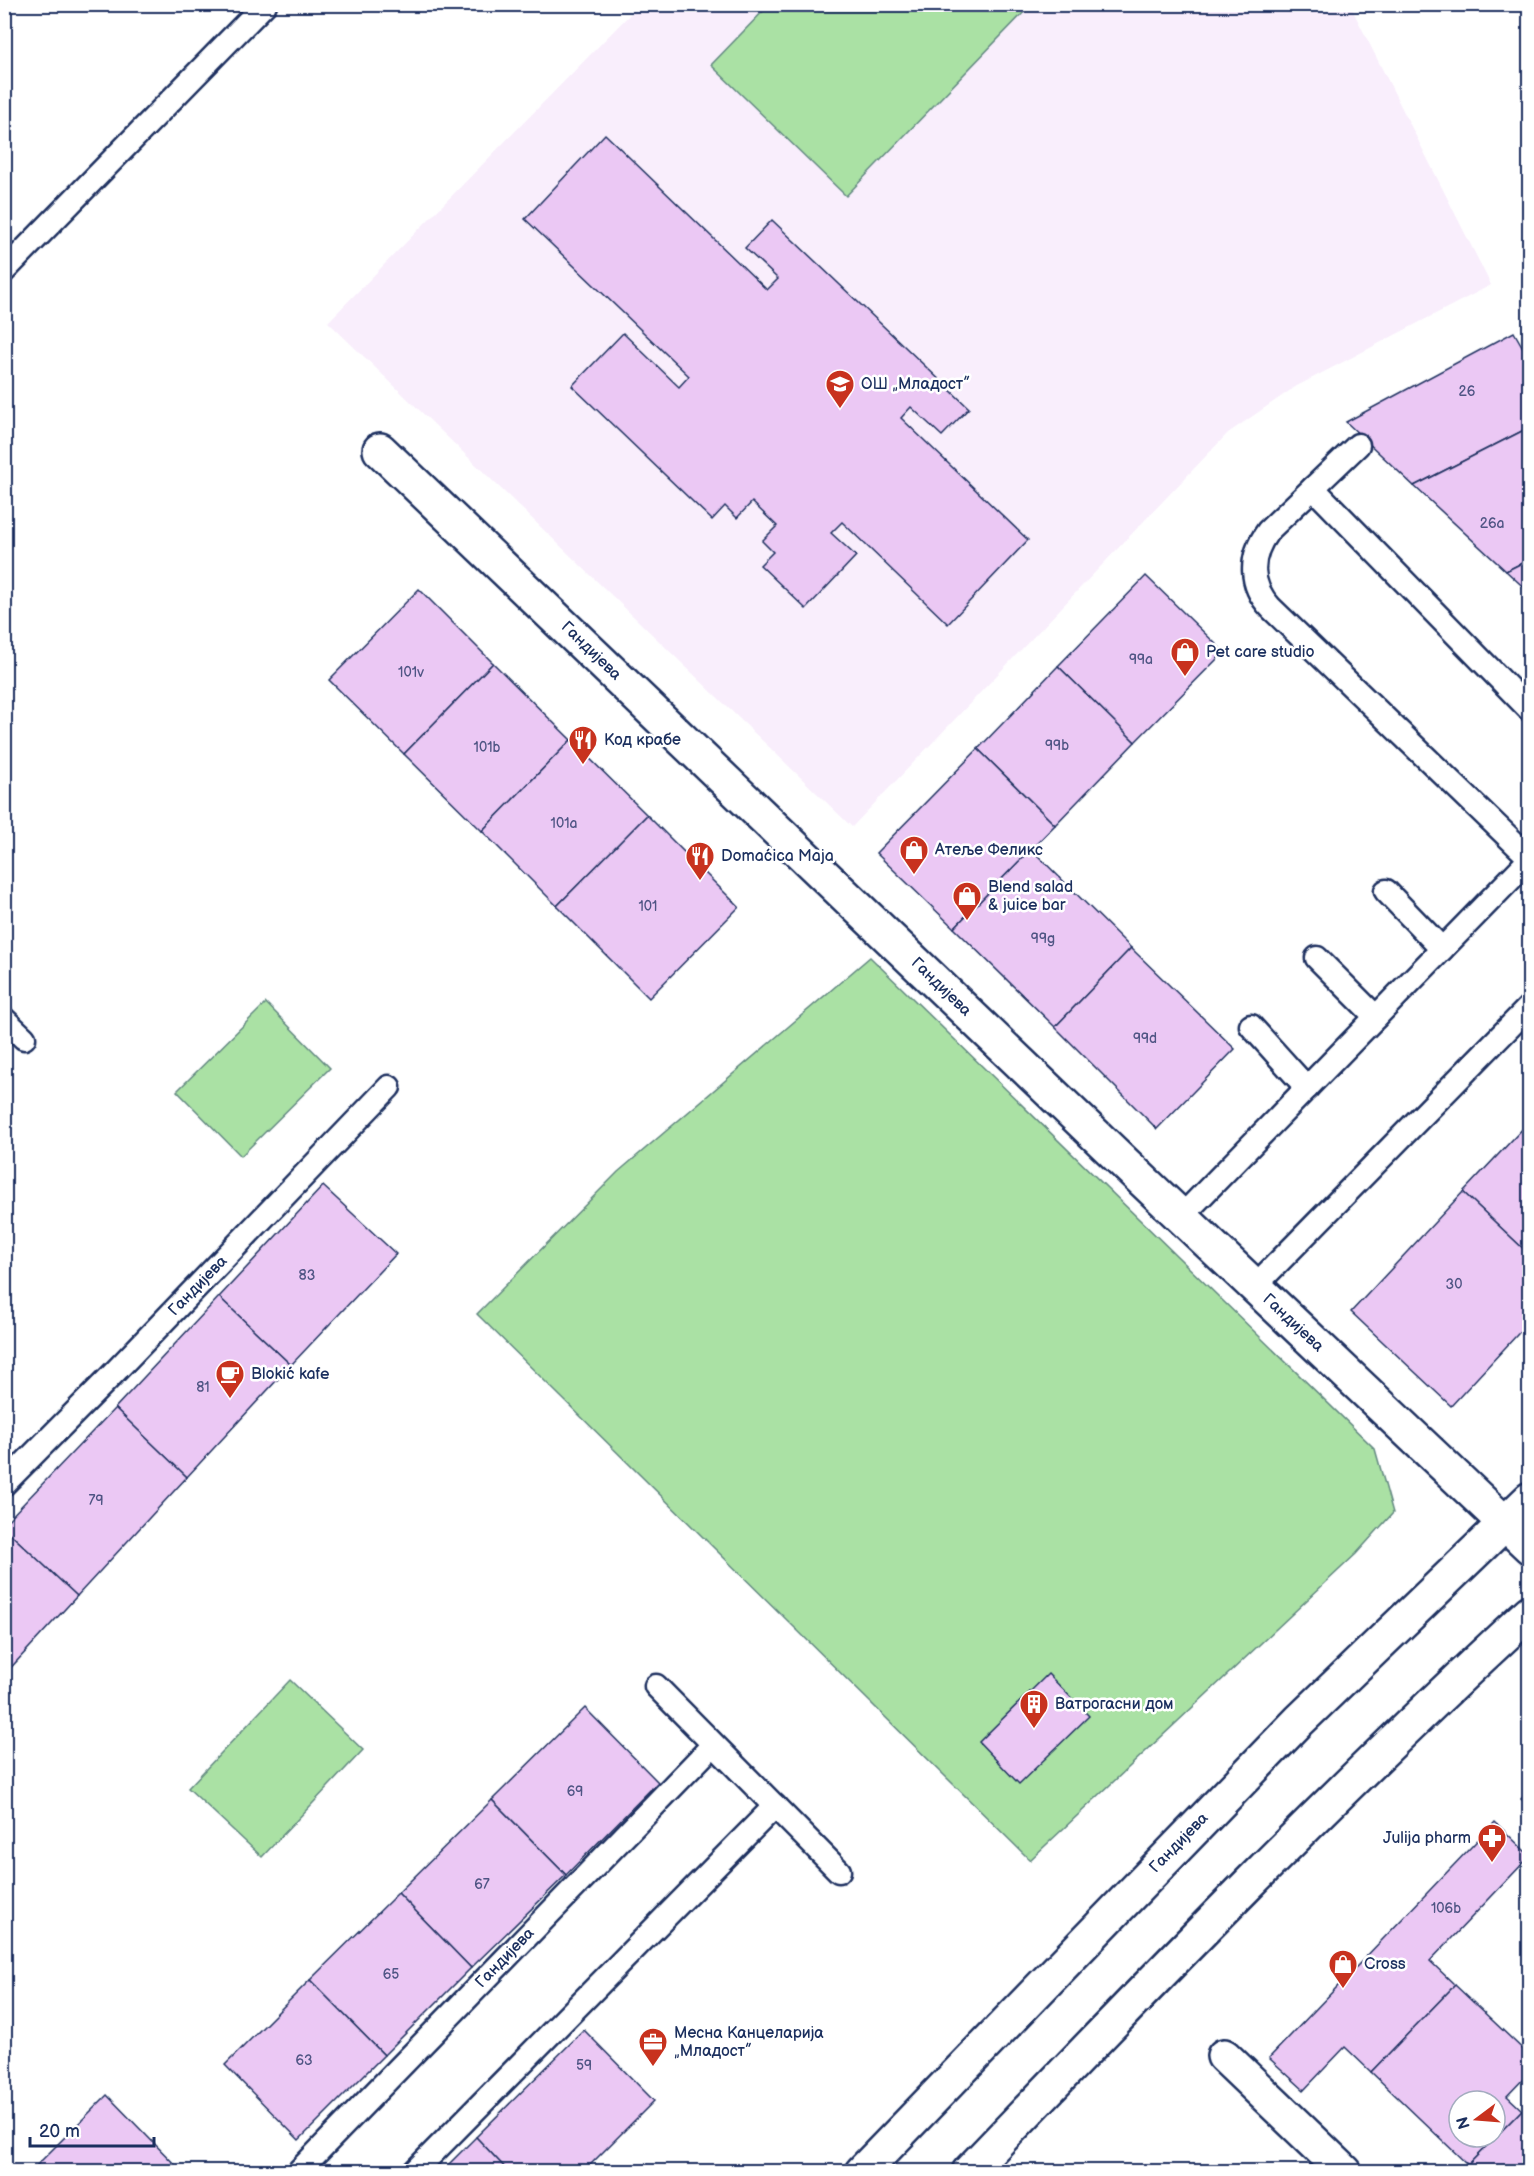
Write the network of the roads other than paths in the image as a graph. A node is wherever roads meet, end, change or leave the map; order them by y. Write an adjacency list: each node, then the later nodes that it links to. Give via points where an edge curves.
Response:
1 (265, 4): 2 (lane)
2 (6, 267)
3 (1358, 445): 5 (lane)
4 (380, 450): 18 (street, Гандијева)
5 (1313, 488): 6 (lane); 7 (lane, via 1268,531 1257,549 1253,570 1258,591 1271,608)
6 (1530, 710)
7 (1530, 858): 9 (lane)
8 (1386, 891): 9 (lane)
9 (1442, 949): 12 (lane)
10 (1317, 958): 12 (lane)
11 (1530, 1006): 19 (lane)
12 (1376, 1017): 17 (lane)
13 (4, 1019): 15 (lane)
14 (1251, 1026): 17 (lane)
15 (24, 1038)
16 (389, 1087): 20 (lane, Гандијева)
17 (1307, 1088): 18 (lane)
18 (1181, 1217): 19 (street, Гандијева)
19 (1254, 1287): 22 (street, Гандијева)
20 (4, 1484)
21 (1530, 1499): 22 (street, Гандијева)
22 (1504, 1522): 23 (street, Гандијева); 32 (street, Гандијева, via 1266,1754)
23 (1530, 1547)
24 (1530, 1612): 33 (street, via 1346,1785)
25 (656, 1686): 26 (lane)
26 (713, 1745): 27 (lane); 30 (lane, Гандијева)
27 (775, 1806): 28 (lane); 31 (lane)
28 (839, 1871)
29 (1224, 2056): 34 (street)
30 (298, 2172)
31 (414, 2172)
32 (862, 2172)
33 (969, 2172)
34 (1345, 2172)

